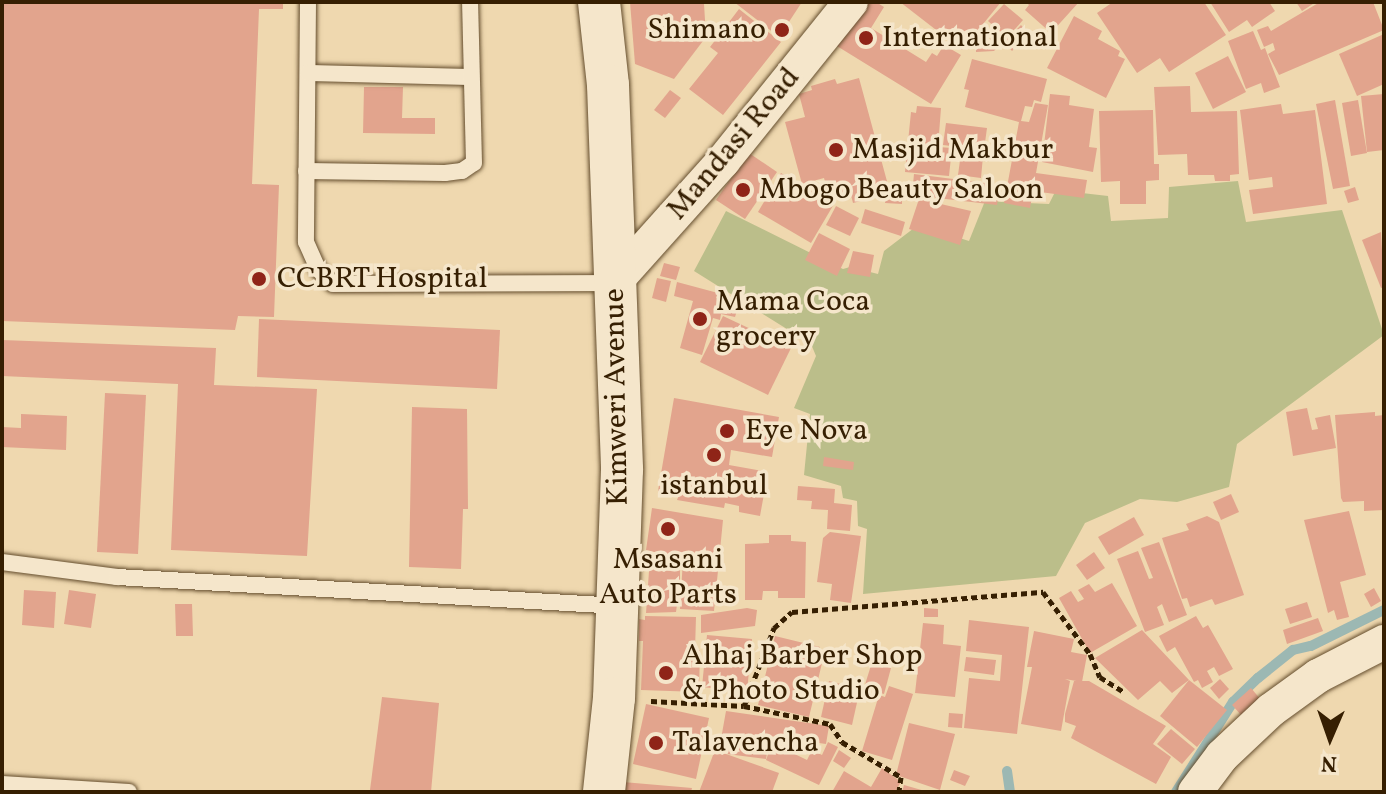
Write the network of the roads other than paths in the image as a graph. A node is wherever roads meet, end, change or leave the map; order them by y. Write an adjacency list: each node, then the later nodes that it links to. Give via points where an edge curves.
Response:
1 (308, 2): 5 (lane)
2 (470, 2): 6 (lane)
3 (599, 2): 8 (street, Kimweri Avenue, via 608,85)
4 (851, 2): 8 (street, Mandasi Road, via 723,161)
5 (308, 73): 6 (lane); 7 (lane)
6 (471, 77): 7 (lane, via 474,163 462,171)
7 (306, 171): 8 (lane, via 306,242 318,269 333,284)
8 (614, 283): 10 (street, Kimweri Avenue, via 622,470)
9 (2, 562): 10 (lane, via 117,577)
10 (617, 606): 14 (street, Kimweri Avenue)
11 (1384, 642): 15 (street, via 1318,676 1271,710 1222,756)
12 (2, 784): 13 (lane)
13 (129, 792)
14 (604, 792)
15 (1195, 792)

